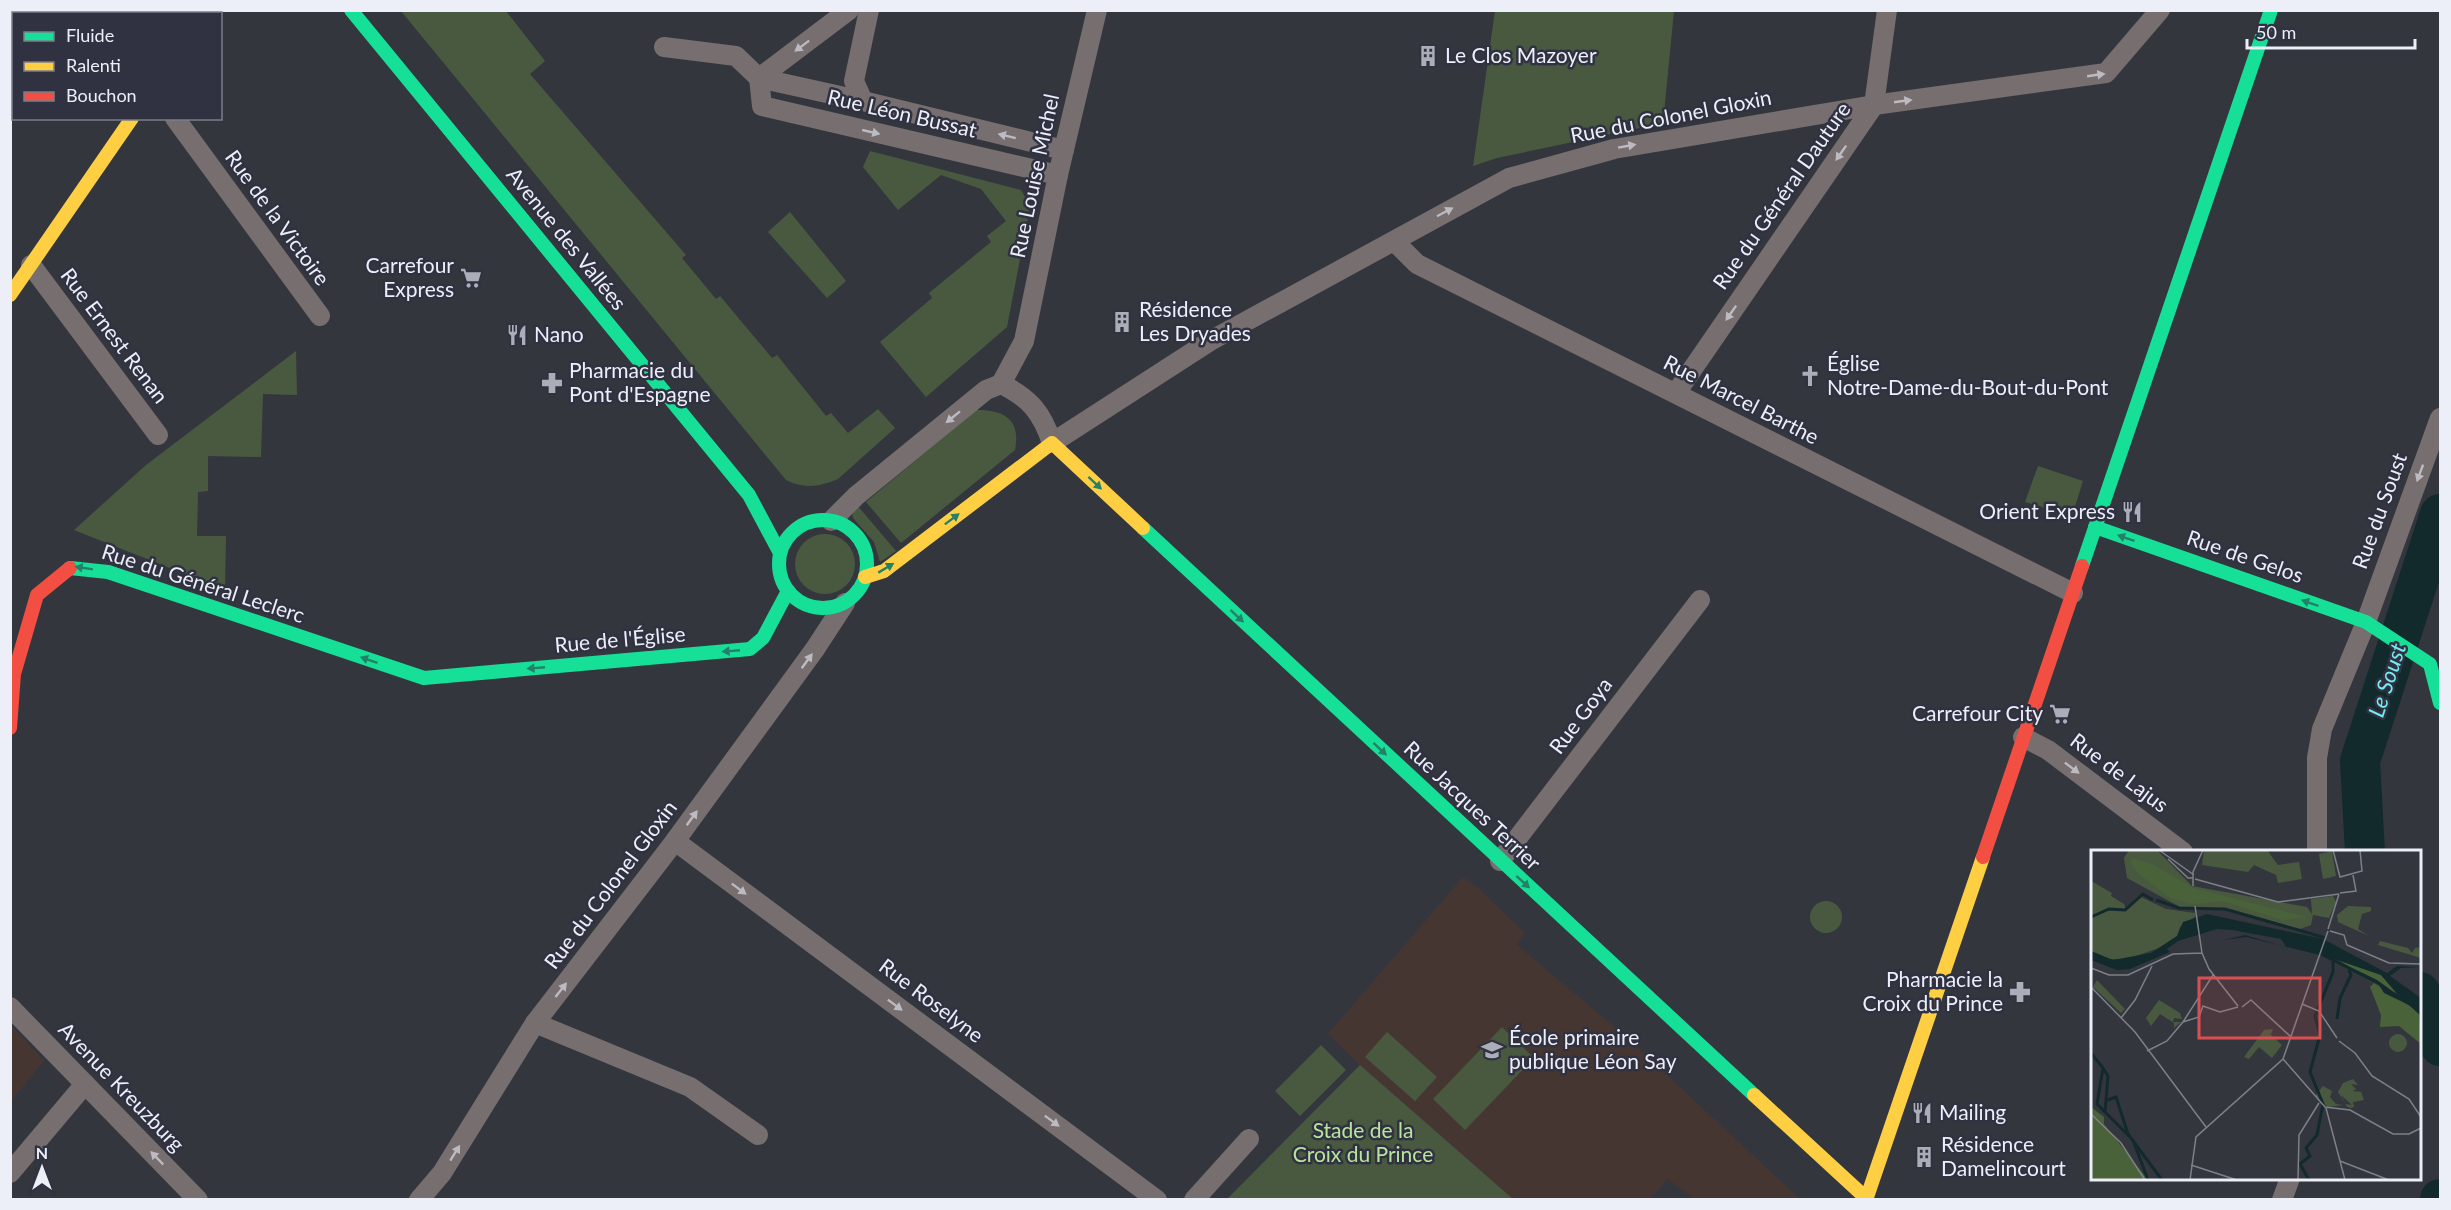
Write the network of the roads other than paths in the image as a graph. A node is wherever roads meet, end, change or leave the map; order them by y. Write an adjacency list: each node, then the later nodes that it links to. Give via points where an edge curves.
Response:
1 (351, 10): 26 (street, Avenue des Vallées)
2 (849, 10): 9 (street, one-way to 9)
3 (869, 10): 10 (street, Rue Léon Bussat, via 855,81)
4 (1097, 10): 14 (street, Rue Louise Michel)
5 (1887, 10): 11 (street, Rue du Général Dauture)
6 (2160, 10): 11 (street, Rue du Colonel Gloxin, one-way to 6, via 2106,73)
7 (2271, 10): 29 (street)
8 (664, 47): 9 (street, via 736,56)
9 (759, 78): 10 (street); 15 (street, Rue Léon Bussat, one-way to 15, via 762,106)
10 (863, 101): 14 (street, Rue Léon Bussat, one-way to 10)
11 (1874, 105): 16 (street, Rue du Colonel Gloxin, one-way to 11, via 1509,178 1614,149); 22 (street, Rue du Général Dauture, one-way to 22)
12 (131, 120): 17 (street)
13 (176, 120): 18 (street, Rue de la Victoire)
14 (1064, 150): 15 (street, Rue Louise Michel)
15 (1058, 175): 19 (street, Rue Louise Michel)
16 (1394, 241): 22 (street, Rue Marcel Barthe, via 1417,264); 25 (street, Rue du Colonel Gloxin, via 1210,341)
17 (18, 276): 24 (street, Rue Ernest Renan)
18 (320, 316)
19 (1020, 353): 20 (street, Rue Louise Michel); 21 (street, Rue Louise Michel)
20 (1001, 384): 21 (street); 27 (street, one-way to 27, via 986,390)
21 (1020, 393): 25 (street, via 1043,418)
22 (1676, 393): 33 (street, Rue Marcel Barthe)
23 (2440, 418): 36 (street, Rue du Soust, one-way to 36)
24 (158, 435)
25 (1052, 443): 31 (street, Rue du Colonel Gloxin, one-way to 25, via 884,571); 45 (street, Rue Jacques Terrier, one-way to 45)
26 (749, 495): 28 (street, Avenue des Vallées); 30 (street, Avenue des Vallées)
27 (831, 521): 28 (street, via 815,521); 31 (street, via 845,526 860,542 867,562)
28 (800, 527): 30 (street, via 787,538)
29 (2095, 527): 33 (street); 36 (street, Rue de Gelos, one-way to 29)
30 (780, 553): 32 (street, via 780,573)
31 (865, 577): 35 (street, via 858,592)
32 (788, 591): 35 (street, via 799,602 814,608); 38 (street, Rue de l'Église, one-way to 38, via 763,638 750,649)
33 (2073, 593): 41 (street)
34 (1700, 600): 45 (street, Rue Goya)
35 (845, 603): 42 (street, Rue du Colonel Gloxin, one-way to 35, via 816,649)
36 (2372, 626): 39 (street, Rue de Gelos, via 2430,664); 44 (street, via 2322,729 2317,758)
37 (12, 673): 38 (street, Rue du Général Leclerc, one-way to 37, via 108,572 71,567 37,595); 40 (street, Rue du Général Leclerc)
38 (424, 678)
39 (2440, 703)
40 (10, 728)
41 (2023, 737): 43 (street, Rue de Lajus, one-way to 43, via 2048,750); 53 (street)
42 (675, 841): 47 (street, Rue du Colonel Gloxin, one-way to 42); 56 (street, Rue Roselyne, one-way to 56)
43 (2180, 850)
44 (2317, 850)
45 (1500, 861): 53 (street, Rue Jacques Terrier, one-way to 53)
46 (10, 1007): 48 (street, Avenue Kreuzburg)
47 (535, 1023): 49 (street, via 690,1087); 55 (street, Rue du Colonel Gloxin, one-way to 47, via 442,1173)
48 (85, 1084): 51 (street); 54 (street, Avenue Kreuzburg, one-way to 48)
49 (758, 1135)
50 (1249, 1138): 57 (street)
51 (10, 1173)
52 (2290, 1180): 58 (street)
53 (1866, 1199)
54 (198, 1200)
55 (419, 1200)
56 (1157, 1200)
57 (1194, 1200)
58 (2282, 1200)

